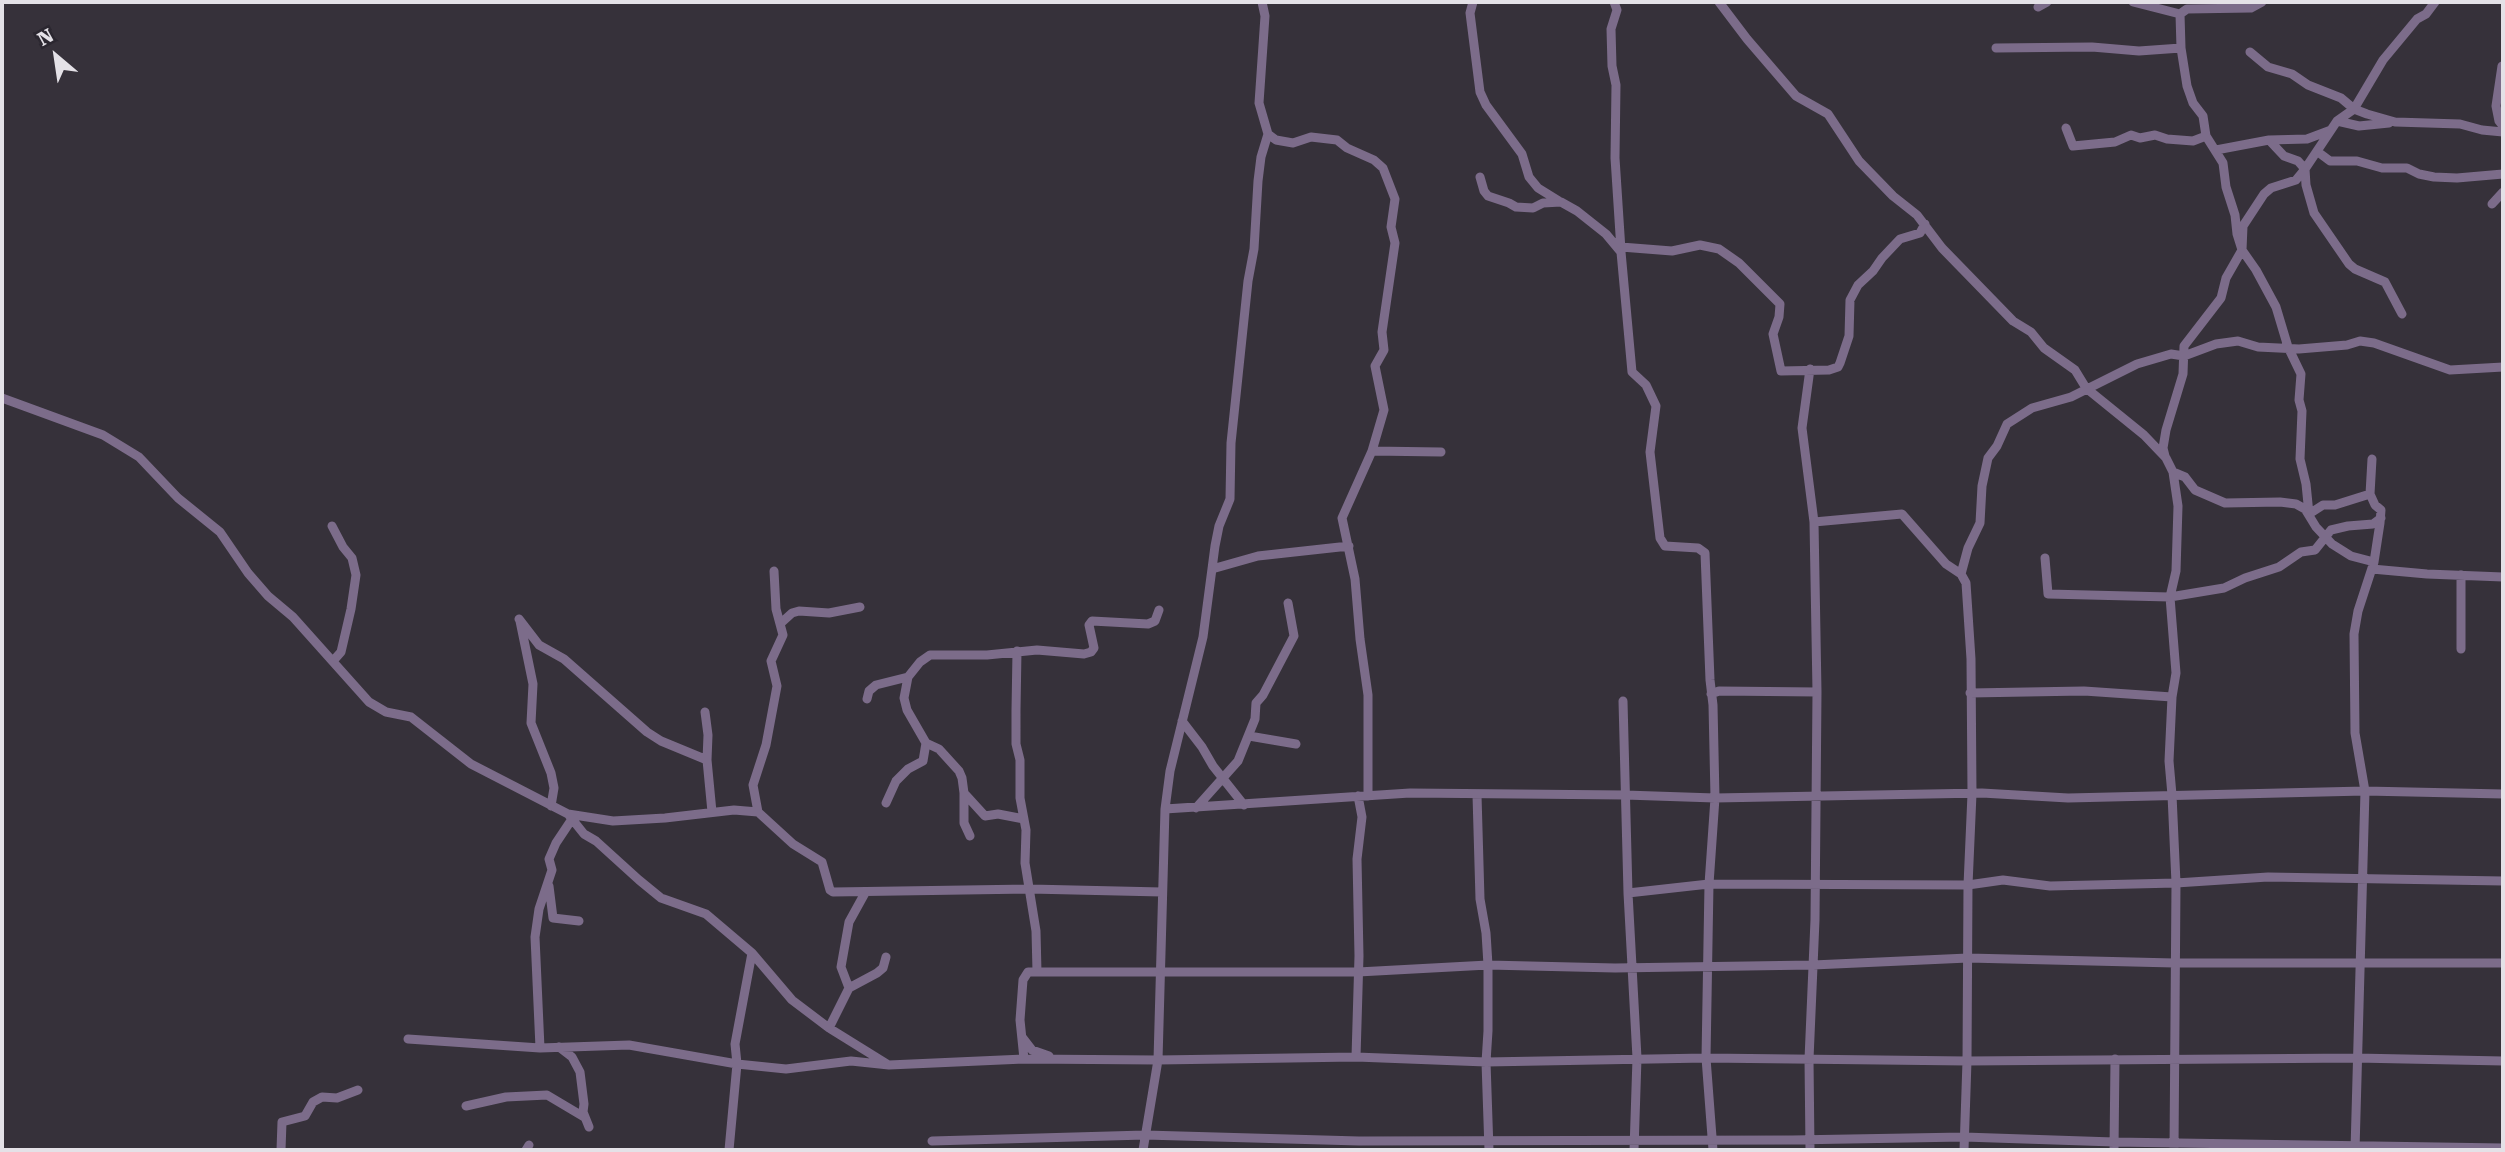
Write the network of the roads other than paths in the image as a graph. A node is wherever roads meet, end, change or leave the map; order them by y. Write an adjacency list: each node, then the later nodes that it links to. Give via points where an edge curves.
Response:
1 (1262, 2): 23 (street, via 1259,103)
2 (1473, 2): 32 (street, via 1473,44 1483,99 1522,154 1529,177)
3 (1614, 2): 35 (street, via 1612,66)
4 (1719, 2): 34 (street, via 1796,96 1828,114 1860,161)
5 (2047, 2): 10 (street)
6 (2133, 2): 11 (street)
7 (2262, 2): 9 (street, via 2251,8)
8 (2435, 2): 16 (street, via 2382,60)
9 (2198, 5): 11 (street)
10 (2038, 7)
11 (2180, 14): 13 (street)
12 (1996, 48): 13 (street)
13 (2181, 48): 24 (street, via 2187,86 2203,116)
14 (2250, 52): 16 (street, via 2268,67 2292,74)
15 (2502, 66): 19 (street, via 2496,106)
16 (2354, 108): 17 (street); 18 (street)
17 (2337, 121): 18 (street, via 2359,126); 21 (street)
18 (2395, 122): 22 (street, via 2460,124)
19 (2503, 126)
20 (2066, 128): 24 (street, via 2073,146 2115,142 2131,135 2193,141)
21 (2330, 130): 25 (street, via 2307,139); 27 (street)
22 (2503, 132)
23 (1268, 134): 44 (street, via 1293,143 1311,137 1337,140 1383,168 1395,199 1384,350 1375,366 1384,410); 58 (street, via 1258,181 1231,443 1230,499 1219,526)
24 (2206, 136): 26 (street)
25 (2269, 140): 26 (street); 28 (street)
26 (2216, 150): 36 (street, via 2223,163)
27 (2318, 152): 28 (street); 29 (street, via 2330,161 2407,168 2434,177)
28 (2305, 169): 36 (street, via 2296,180 2264,194 2243,226); 37 (street, via 2307,192 2319,221 2349,264 2385,282)
29 (2503, 174)
30 (1480, 177): 32 (street, via 1488,196 1516,208)
31 (2503, 192): 33 (street)
32 (1561, 202): 35 (street)
33 (2492, 204)
34 (1925, 224): 41 (street, via 1920,233 1900,239 1858,285 1850,300 1849,336 1838,367); 42 (street, via 1942,248 2013,321 2075,370)
35 (1621, 250): 41 (street, via 1672,251 1700,245 1718,249 1780,304 1773,334 1781,371); 74 (street, via 1632,372 1646,385 1656,406 1650,452 1660,538 1665,546 1698,548 1705,553)
36 (2242, 250): 38 (street, via 2276,307); 39 (street, via 2225,278 2221,298)
37 (2402, 314)
38 (2288, 347): 39 (street, via 2258,347 2238,341); 40 (street, via 2367,341 2450,370); 50 (street, via 2301,374 2300,459)
39 (2184, 351): 42 (street, via 2137,364); 46 (street, via 2183,374 2163,448)
40 (2503, 367)
41 (1810, 369): 51 (street, via 1802,428)
42 (2086, 388): 46 (street, via 2127,419); 60 (street, via 2032,408 2007,424 1988,458 1980,523)
43 (2, 398): 70 (street, via 103,435 139,457 178,498 220,532 248,573)
44 (1371, 451): 45 (street); 55 (street, via 1342,516)
45 (1441, 452)
46 (2166, 458): 48 (street)
47 (2372, 459): 49 (street)
48 (2173, 472): 50 (street, via 2185,477 2195,490 2225,503 2296,504); 63 (street, via 2178,555)
49 (2370, 494): 50 (street, via 2323,505); 52 (street, via 2381,510)
50 (2309, 514): 54 (street)
51 (1814, 522): 60 (street, via 1902,514 1946,564); 72 (street)
52 (2378, 523): 54 (street, via 2331,530); 57 (street)
53 (332, 526): 70 (street, via 352,558 356,575 341,652)
54 (2324, 537): 57 (street); 63 (street, via 2315,550 2299,553 2279,567 2224,588)
55 (1349, 546): 58 (street, via 1258,556); 92 (street, via 1368,695)
56 (2045, 558): 63 (street, via 2048,594)
57 (2373, 565): 61 (street); 85 (street, via 2354,634 2356,733)
58 (1212, 569): 79 (street, via 1203,637)
59 (774, 571): 67 (street)
60 (1961, 574): 73 (street, via 1967,589)
61 (2461, 575): 62 (street); 68 (street)
62 (2503, 576)
63 (2171, 597): 75 (street, via 2176,673)
64 (1289, 603): 80 (street, via 1294,636 1256,703)
65 (860, 607): 67 (street, via 829,613 799,611)
66 (1159, 610): 69 (street, via 1155,621 1148,624 1092,621 1094,648 1090,652)
67 (781, 623): 101 (street, via 781,641 771,661 777,686 753,785)
68 (2461, 649)
69 (1017, 651): 71 (street, via 930,655); 103 (street, via 1016,744)
70 (332, 661): 97 (street, via 377,708 411,717 471,764)
71 (908, 677): 76 (street, via 876,685); 81 (street, via 907,710)
72 (1817, 692): 74 (street); 93 (street)
73 (1970, 693): 75 (street, via 2084,691); 88 (street)
74 (1711, 694): 94 (street)
75 (2172, 697): 91 (street)
76 (867, 699)
77 (1623, 701): 87 (street)
78 (705, 712): 83 (street)
79 (1182, 721): 84 (street); 99 (street)
80 (1249, 736): 82 (street); 84 (street, via 1238,761)
81 (926, 743): 86 (street, via 939,749 958,771); 95 (street, via 923,761 897,781)
82 (1296, 744)
83 (707, 760): 97 (street, via 647,732 564,659 539,645 519,619 533,684 531,723 554,788); 100 (street)
84 (1223, 778): 96 (street); 98 (street)
85 (2365, 792): 89 (street); 91 (street); 105 (street)
86 (964, 793): 103 (street, via 985,816); 104 (street, via 964,823)
87 (1625, 794): 90 (street); 94 (street); 115 (street)
88 (1972, 794): 91 (street, via 2068,798); 93 (street); 111 (street)
89 (2503, 794)
90 (1477, 795): 92 (street); 123 (street, via 1480,899)
91 (2172, 795): 107 (street)
92 (1363, 796): 96 (street); 129 (street, via 1357,859)
93 (1817, 796): 94 (street); 110 (street)
94 (1715, 798): 109 (street)
95 (886, 803)
96 (1244, 805): 98 (street)
97 (551, 806): 102 (street)
98 (1196, 808): 99 (street)
99 (1165, 810): 113 (street)
100 (712, 812): 101 (street); 102 (street, via 613,821)
101 (758, 813): 114 (street, via 822,862 831,891)
102 (570, 817): 108 (street, via 551,852); 117 (street, via 661,898 706,914)
103 (1024, 819): 112 (street)
104 (970, 836)
105 (2362, 880): 106 (street); 107 (street, via 2268,877); 122 (street)
106 (2503, 881)
107 (2176, 883): 111 (street, via 2050,886 2003,880); 120 (street)
108 (548, 884): 116 (street, via 553,918); 136 (street, via 535,937)
109 (1709, 884): 110 (street); 115 (street); 125 (street)
110 (1814, 885): 111 (street); 124 (street)
111 (1968, 885): 119 (street)
112 (1030, 889): 113 (street); 114 (street); 127 (street)
113 (1162, 892): 128 (street)
114 (865, 893): 130 (street, via 849,922 841,967)
115 (1628, 893): 126 (street)
116 (579, 921)
117 (752, 953): 131 (street, via 792,1000); 151 (street, via 734,1051)
118 (886, 957): 130 (street, via 883,968)
119 (1968, 958): 120 (street); 124 (street); 148 (street)
120 (2174, 963): 122 (street); 146 (street)
121 (2503, 963): 122 (street)
122 (2360, 964): 141 (street)
123 (1488, 965): 126 (street); 129 (street); 150 (street)
124 (1813, 965): 125 (street); 144 (street)
125 (1709, 966): 126 (street); 140 (street)
126 (1633, 967): 139 (street)
127 (1037, 972): 128 (street); 132 (street, via 1027,972 1023,980)
128 (1161, 972): 129 (street); 147 (street)
129 (1358, 972): 138 (street)
130 (849, 988): 131 (street)
131 (830, 1028): 152 (street)
132 (1021, 1036): 142 (street); 143 (street, via 1032,1050)
133 (408, 1039): 136 (street)
134 (559, 1047): 135 (street); 136 (street); 137 (street)
135 (575, 1047): 137 (street); 151 (street, via 629,1045)
136 (540, 1048)
137 (572, 1057): 155 (street, via 580,1072)
138 (1356, 1057): 147 (street); 150 (street)
139 (1637, 1058): 140 (street); 150 (street); 159 (street)
140 (1706, 1058): 144 (street); 164 (street)
141 (2356, 1058): 146 (street); 149 (street); 167 (street)
142 (1024, 1059): 143 (street); 152 (street)
143 (1059, 1059): 147 (street)
144 (1809, 1059): 148 (street); 161 (street)
145 (2115, 1059): 146 (street); 148 (street); 165 (street)
146 (2175, 1059): 166 (street)
147 (1158, 1060): 157 (street)
148 (1967, 1061): 158 (street)
149 (2503, 1061)
150 (1486, 1062): 163 (street)
151 (737, 1064): 152 (street, via 786,1069 851,1061); 170 (street)
152 (889, 1065)
153 (358, 1090): 169 (street, via 337,1098 322,1097 305,1116 282,1122)
154 (466, 1106): 155 (street, via 506,1097 547,1096)
155 (584, 1117): 156 (street)
156 (589, 1127)
157 (1145, 1135): 160 (street); 162 (street); 171 (street)
158 (1964, 1137): 161 (street); 165 (street); 173 (street)
159 (1634, 1139): 163 (street); 164 (street); 172 (street)
160 (932, 1141)
161 (1810, 1145): 164 (street)
162 (1359, 1146): 163 (street)
163 (1489, 1146)
164 (1713, 1146)
165 (2113, 1146): 166 (street)
166 (2174, 1147): 167 (street)
167 (2355, 1147): 168 (street)
168 (2503, 1148)
169 (281, 1150)
170 (729, 1150)
171 (1143, 1150)
172 (1634, 1150)
173 (1964, 1150)

